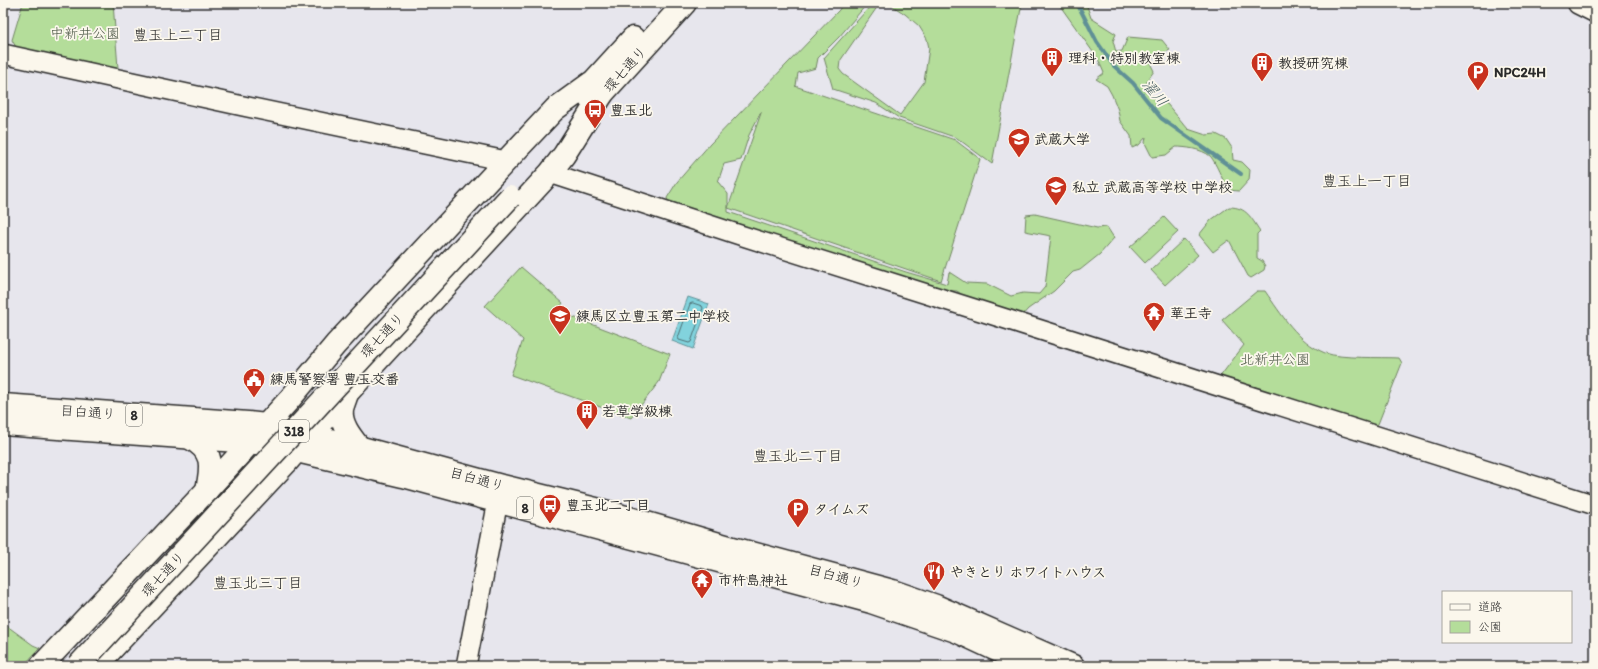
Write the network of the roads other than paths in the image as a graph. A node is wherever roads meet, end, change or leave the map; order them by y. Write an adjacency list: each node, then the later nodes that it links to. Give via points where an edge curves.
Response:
1 (665, 3): 6 (main road, 環七通り / 318)
2 (685, 3): 6 (main road, 環七通り / 318)
3 (1579, 3): 4 (main road)
4 (1595, 11)
5 (3, 54): 7 (street)
6 (597, 88): 7 (main road, via 555,109); 8 (main road, via 564,155); 22 (main road, 環七通り / 318, bridge, via 503,194)
7 (506, 161): 9 (main road)
8 (550, 173): 10 (main road); 21 (street)
9 (309, 376): 10 (main road); 13 (main road)
10 (343, 398): 14 (main road); 17 (main road, via 344,423 350,436)
11 (3, 405): 13 (main road, 目白通り / 8)
12 (3, 424): 15 (main road, 目白通り / 8)
13 (266, 425): 14 (main road, 目白通り / 8); 16 (main road)
14 (311, 435): 17 (main road, 目白通り / 8); 18 (main road)
15 (190, 438): 16 (main road, 目白通り / 8); 19 (main road, via 207,452 211,473)
16 (251, 442): 18 (main road, 目白通り / 8); 19 (main road)
17 (360, 447): 27 (main road, 目白通り / 8, via 612,513 893,591 942,609)
18 (297, 451): 20 (main road, 目白通り / 8); 24 (main road)
19 (207, 490): 23 (main road)
20 (498, 501): 25 (street); 26 (main road, 目白通り / 8, via 871,602 948,628)
21 (1595, 505)
22 (67, 664)
23 (41, 666)
24 (96, 666)
25 (466, 666)
26 (1031, 666)
27 (1073, 666)

